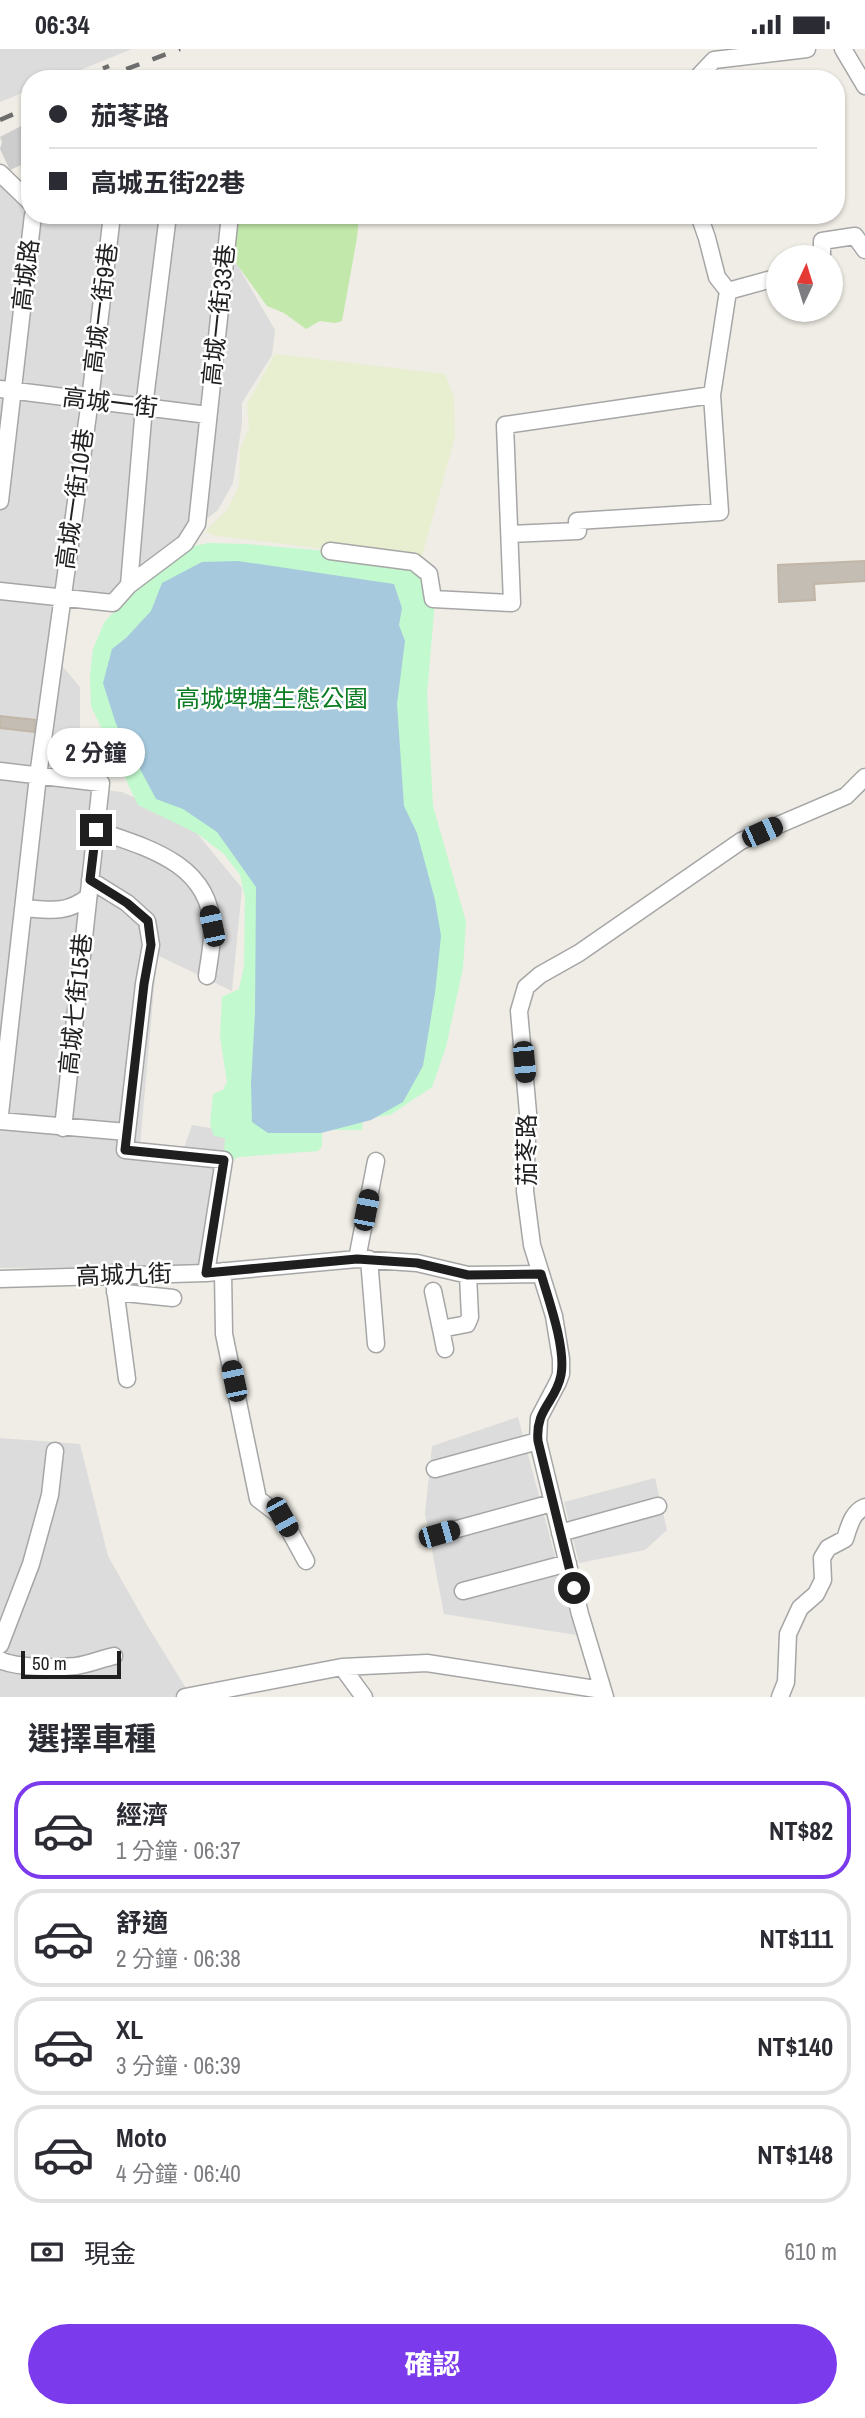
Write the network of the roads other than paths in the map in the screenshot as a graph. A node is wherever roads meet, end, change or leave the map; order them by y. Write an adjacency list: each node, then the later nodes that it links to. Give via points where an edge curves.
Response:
1 (807, 49): 3 (street, via 714,60)
2 (843, 49): 4 (street)
3 (705, 70)
4 (865, 86)
5 (0, 173): 6 (street)
6 (21, 193)
7 (32, 224): 16 (street, 高城路)
8 (111, 224): 18 (street, 高城一街9巷)
9 (166, 224): 19 (street)
10 (229, 224): 20 (street, 高城一街33巷)
11 (702, 224): 15 (street, via 717,277)
12 (822, 245): 13 (street, via 822,241 855,236)
13 (865, 250)
14 (766, 281): 15 (street)
15 (728, 291): 17 (street)
16 (6, 390): 18 (street, 高城一街); 21 (street, 高城路)
17 (712, 395): 22 (street, via 505,425); 22 (street, via 720,512 577,521 578,531)
18 (90, 400): 19 (street, 高城一街); 26 (street, 高城一街10巷)
19 (144, 407): 20 (street, 高城一街); 24 (street)
20 (208, 415): 24 (street, 高城一街33巷, via 197,524 185,543)
21 (0, 501)
22 (510, 534): 23 (street, via 512,603 433,599 429,574 414,562)
23 (330, 551)
24 (129, 585): 26 (street, 高城一街33巷, via 113,603)
25 (0, 591): 26 (street)
26 (61, 598): 28 (street, 高城一街10巷)
27 (0, 771): 28 (street)
28 (38, 776): 30 (street, 高城七街15巷, via 101,783); 33 (street, 高城一街10巷)
29 (865, 777): 44 (street, 茄苳路, via 846,796 741,841 526,987 519,1011 528,1113 525,1191)
30 (96, 830): 31 (street, 高城七街15巷); 34 (street, via 150,849 189,873 205,892 212,926)
31 (90, 880): 32 (street, 高城七街15巷); 38 (street, via 148,921 151,945)
32 (88, 897): 33 (street, via 75,907 58,911); 37 (street, 高城七街15巷)
33 (23, 908): 35 (street, 高城一街10巷)
34 (207, 976)
35 (0, 1114)
36 (0, 1121): 37 (street)
37 (63, 1128): 38 (street)
38 (127, 1132): 42 (street, via 125,1150 224,1160)
39 (376, 1161): 40 (street)
40 (363, 1259): 41 (street, 高城九街); 45 (street, 高城九街, via 417,1263); 51 (street)
41 (223, 1271): 42 (street, 高城九街); 62 (street, via 224,1333 258,1499 282,1517)
42 (206, 1273): 43 (street, 高城九街)
43 (113, 1274): 46 (street, 高城九街); 48 (street)
44 (541, 1274): 45 (street, 高城九街); 54 (street, 茄苳路, via 554,1316 561,1374 539,1418)
45 (468, 1275): 50 (street, via 470,1321 462,1327)
46 (0, 1279)
47 (433, 1291): 50 (street)
48 (116, 1292): 49 (street); 53 (street)
49 (173, 1298)
50 (441, 1329): 52 (street)
51 (376, 1344)
52 (445, 1349)
53 (127, 1379)
54 (538, 1441): 56 (street); 57 (street, 茄苳路)
55 (55, 1451): 65 (street, via 50,1495)
56 (435, 1469)
57 (552, 1503): 60 (street, 茄苳路); 61 (street)
58 (658, 1506): 60 (street)
59 (865, 1507): 72 (street, via 852,1519 845,1539 828,1548 822,1558 823,1580 800,1608 788,1634 786,1682)
60 (560, 1533): 63 (street, 茄苳路)
61 (439, 1534)
62 (306, 1561)
63 (568, 1563): 64 (street); 69 (street, 茄苳路)
64 (463, 1591)
65 (0, 1645)
66 (114, 1656): 67 (street, via 55,1667)
67 (0, 1660)
68 (342, 1667): 69 (street, via 427,1663); 70 (street); 71 (street)
69 (604, 1693)
70 (186, 1697)
71 (364, 1697)
72 (780, 1697)

